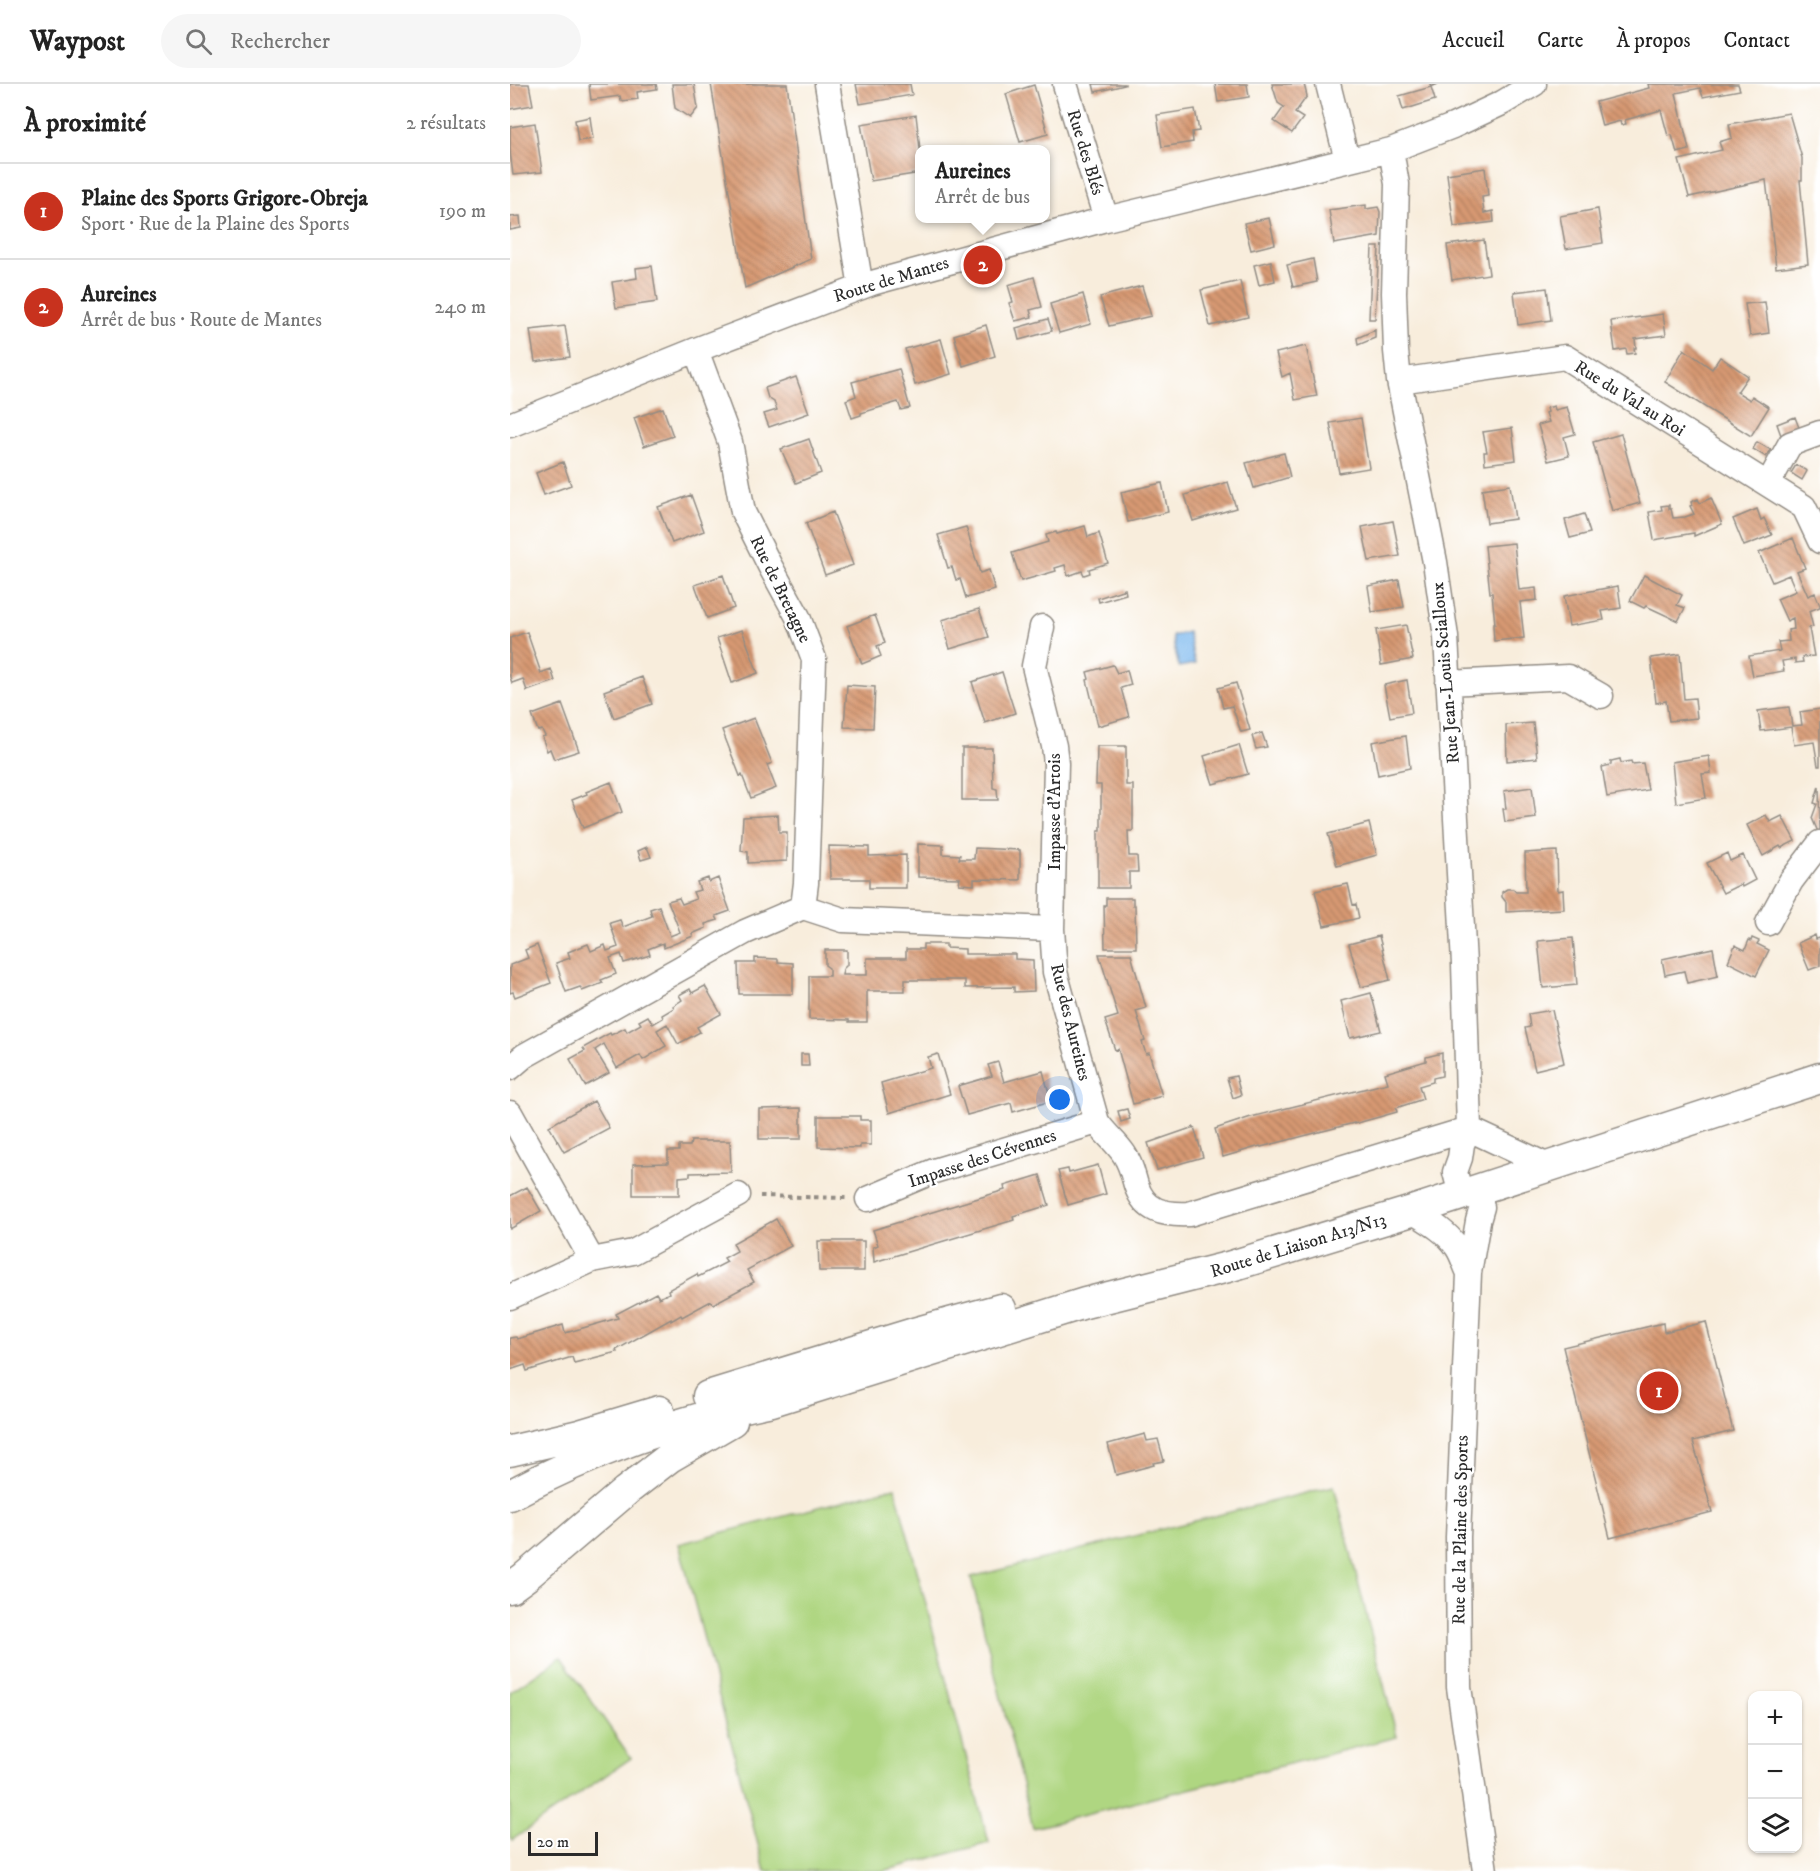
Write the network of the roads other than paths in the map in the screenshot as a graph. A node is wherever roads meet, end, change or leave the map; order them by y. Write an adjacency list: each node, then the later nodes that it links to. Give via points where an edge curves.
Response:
1 (827, 84): 8 (street)
2 (1065, 84): 7 (street, Rue des Blés)
3 (1328, 84): 6 (street)
4 (1534, 84): 5 (street, Route de Mantes, via 1453,126)
5 (1391, 150): 6 (street, Route de Mantes); 10 (street, Rue Jean-Louis Scialloux, via 1397,184 1394,294)
6 (1347, 160): 7 (street, Route de Mantes)
7 (1106, 219): 8 (street, Route de Mantes)
8 (861, 286): 9 (street, Route de Mantes)
9 (696, 350): 11 (street, Route de Mantes); 19 (street, Rue de Bretagne, via 730,442 744,512 798,617 814,659)
10 (1399, 381): 13 (street, Rue du Val au Roi, via 1565,357); 16 (street, Rue Jean-Louis Scialloux, via 1442,601)
11 (510, 425)
12 (1820, 433): 13 (street, via 1790,444)
13 (1768, 484): 14 (street, Rue du Val au Roi, via 1804,507)
14 (1820, 541)
15 (1042, 627): 21 (street, Impasse d'Artois, via 1034,666 1056,763)
16 (1448, 683): 17 (street, via 1568,677); 26 (street, Rue Jean-Louis Scialloux)
17 (1601, 696)
18 (1820, 843): 20 (street, via 1791,881)
19 (803, 907): 21 (street, via 843,920); 22 (street, via 745,932 524,1056)
20 (1768, 923)
21 (1052, 929): 25 (street, Rue des Aureines, via 1055,972)
22 (510, 1068)
23 (1820, 1078): 27 (main road, Route de Liaison A13/N13)
24 (510, 1113): 32 (street)
25 (1097, 1122): 26 (street, Rue des Aureines, via 1125,1155 1141,1198 1149,1207 1173,1215 1189,1214); 30 (street, Impasse des Cévennes, via 934,1170)
26 (1469, 1129): 27 (street); 28 (street, Rue Jean-Louis Scialloux, via 1455,1172)
27 (1550, 1167): 28 (main road, Route de Liaison A13/N13)
28 (1470, 1192): 31 (main road, Route de Liaison A13/N13); 33 (street, via 1482,1207)
29 (738, 1195): 32 (street, via 633,1252)
30 (868, 1198)
31 (1412, 1211): 33 (street, Rue de la Plaine des Sports, via 1452,1240); 35 (main road, Route de Liaison A13/N13, via 1228,1266)
32 (592, 1260): 34 (street)
33 (1469, 1273): 40 (street, Rue de la Plaine des Sports, via 1458,1537 1459,1687)
34 (510, 1297)
35 (1085, 1303): 36 (main road, Route de Liaison A13/N13); 37 (main road, via 1051,1295 579,1435)
36 (772, 1401): 38 (main road, via 687,1421 639,1438); 39 (main road, via 670,1457)
37 (510, 1451)
38 (510, 1495)
39 (510, 1588)
40 (1485, 1871)

